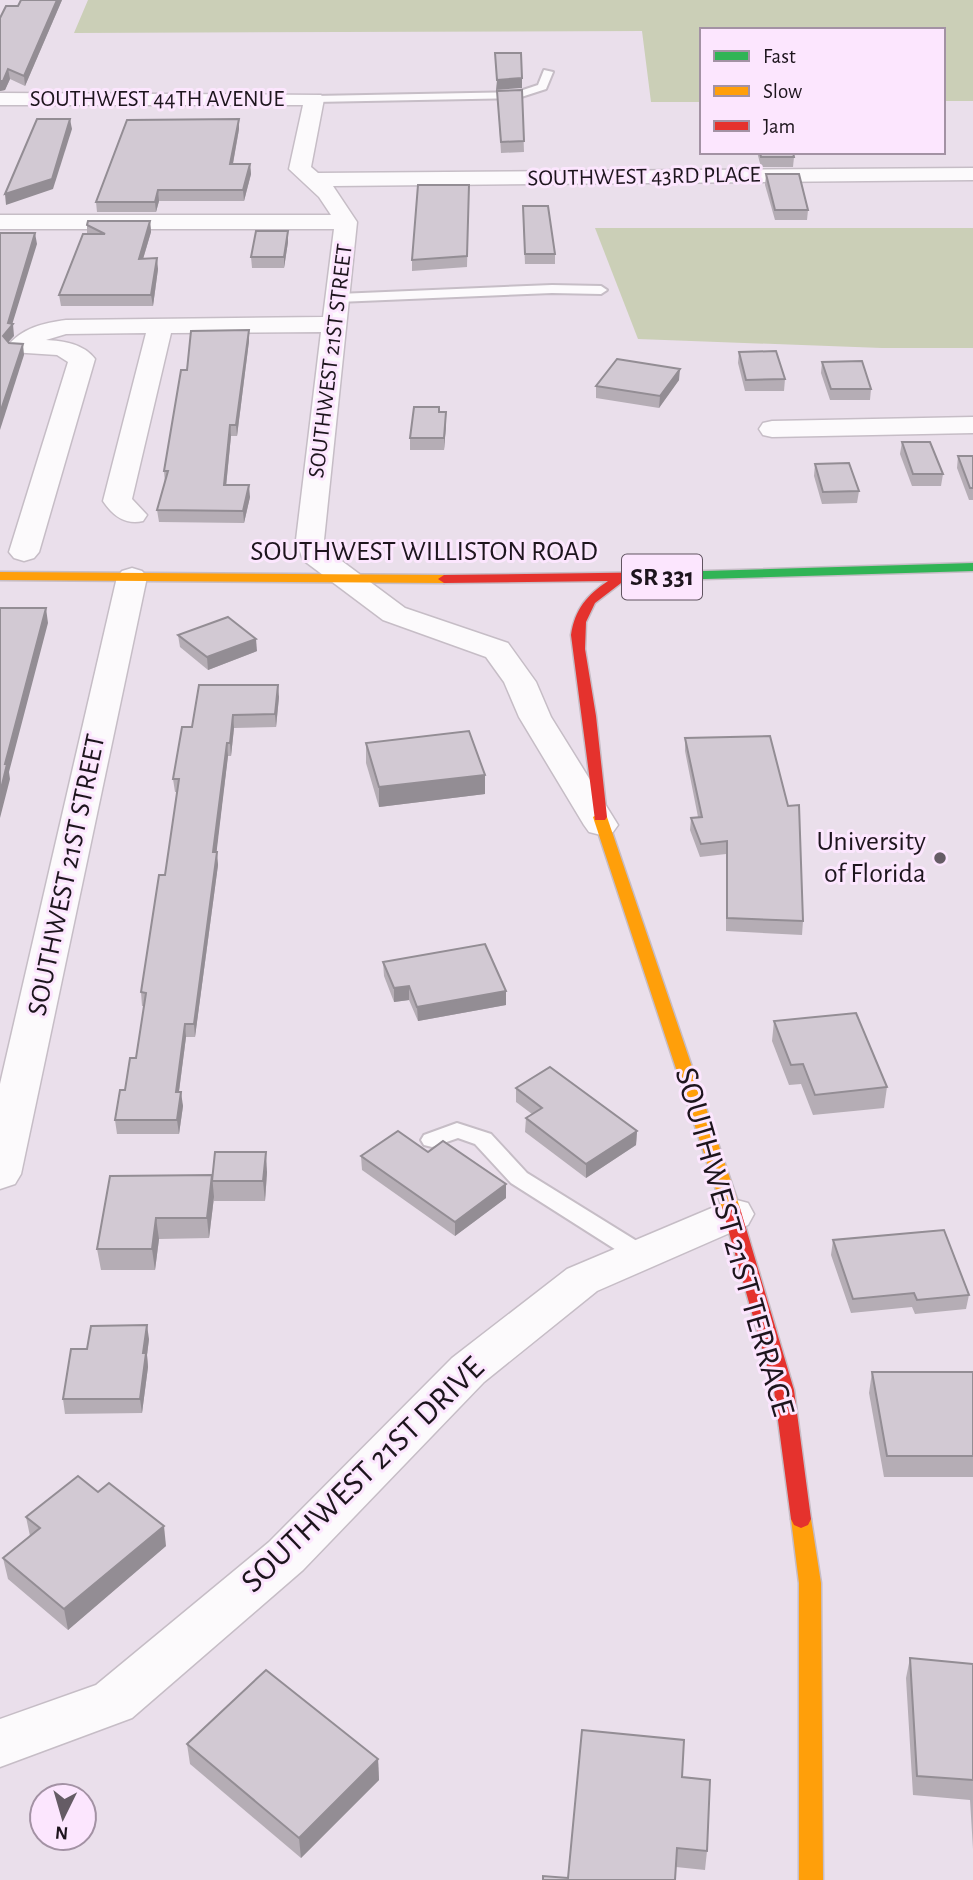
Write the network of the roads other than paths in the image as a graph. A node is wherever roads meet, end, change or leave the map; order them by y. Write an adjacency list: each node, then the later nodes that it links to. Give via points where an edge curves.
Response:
1 (548, 72): 3 (lane, via 542,87 517,95)
2 (0, 99): 3 (street, SOUTHWEST 44TH AVENUE)
3 (314, 99): 5 (street, SOUTHWEST 21ST STREET, via 300,169)
4 (973, 174): 5 (street, SOUTHWEST 43RD PLACE)
5 (316, 180): 7 (street, SOUTHWEST 21ST STREET)
6 (0, 222): 7 (street)
7 (346, 222): 9 (street, SOUTHWEST 21ST STREET)
8 (601, 290): 9 (lane)
9 (338, 298): 10 (street, SOUTHWEST 21ST STREET)
10 (334, 324): 11 (street); 17 (street, SOUTHWEST 21ST STREET, via 307,554)
11 (161, 325): 12 (street, via 66,327 44,331); 15 (street, via 117,501)
12 (10, 347): 16 (street, via 52,346 82,359)
13 (973, 425): 14 (street)
14 (772, 429)
15 (133, 515)
16 (25, 552)
17 (345, 567): 20 (main road, SOUTHWEST WILLISTON ROAD / SR 331); 21 (main road, SOUTHWEST WILLISTON ROAD / SR 331); 22 (street, SOUTHWEST 21ST TERRACE, via 394,614 498,650)
18 (973, 567): 21 (main road, SOUTHWEST WILLISTON ROAD / SR 331)
19 (0, 576): 20 (main road, SOUTHWEST WILLISTON ROAD / SR 331)
20 (132, 577): 24 (street, SOUTHWEST 21ST STREET)
21 (620, 578): 22 (main road, SOUTHWEST 21ST TERRACE, via 594,597 580,626 579,653)
22 (601, 825): 25 (main road, SOUTHWEST 21ST TERRACE)
23 (432, 1140): 26 (lane, via 457,1130 483,1139 519,1178)
24 (0, 1174)
25 (733, 1214): 26 (street, SOUTHWEST 21ST DRIVE); 28 (main road, SOUTHWEST 21ST TERRACE, via 785,1390 810,1583)
26 (640, 1254): 27 (street, SOUTHWEST 21ST DRIVE, via 582,1280 468,1370 286,1556 114,1702)
27 (0, 1743)
28 (811, 1880)

